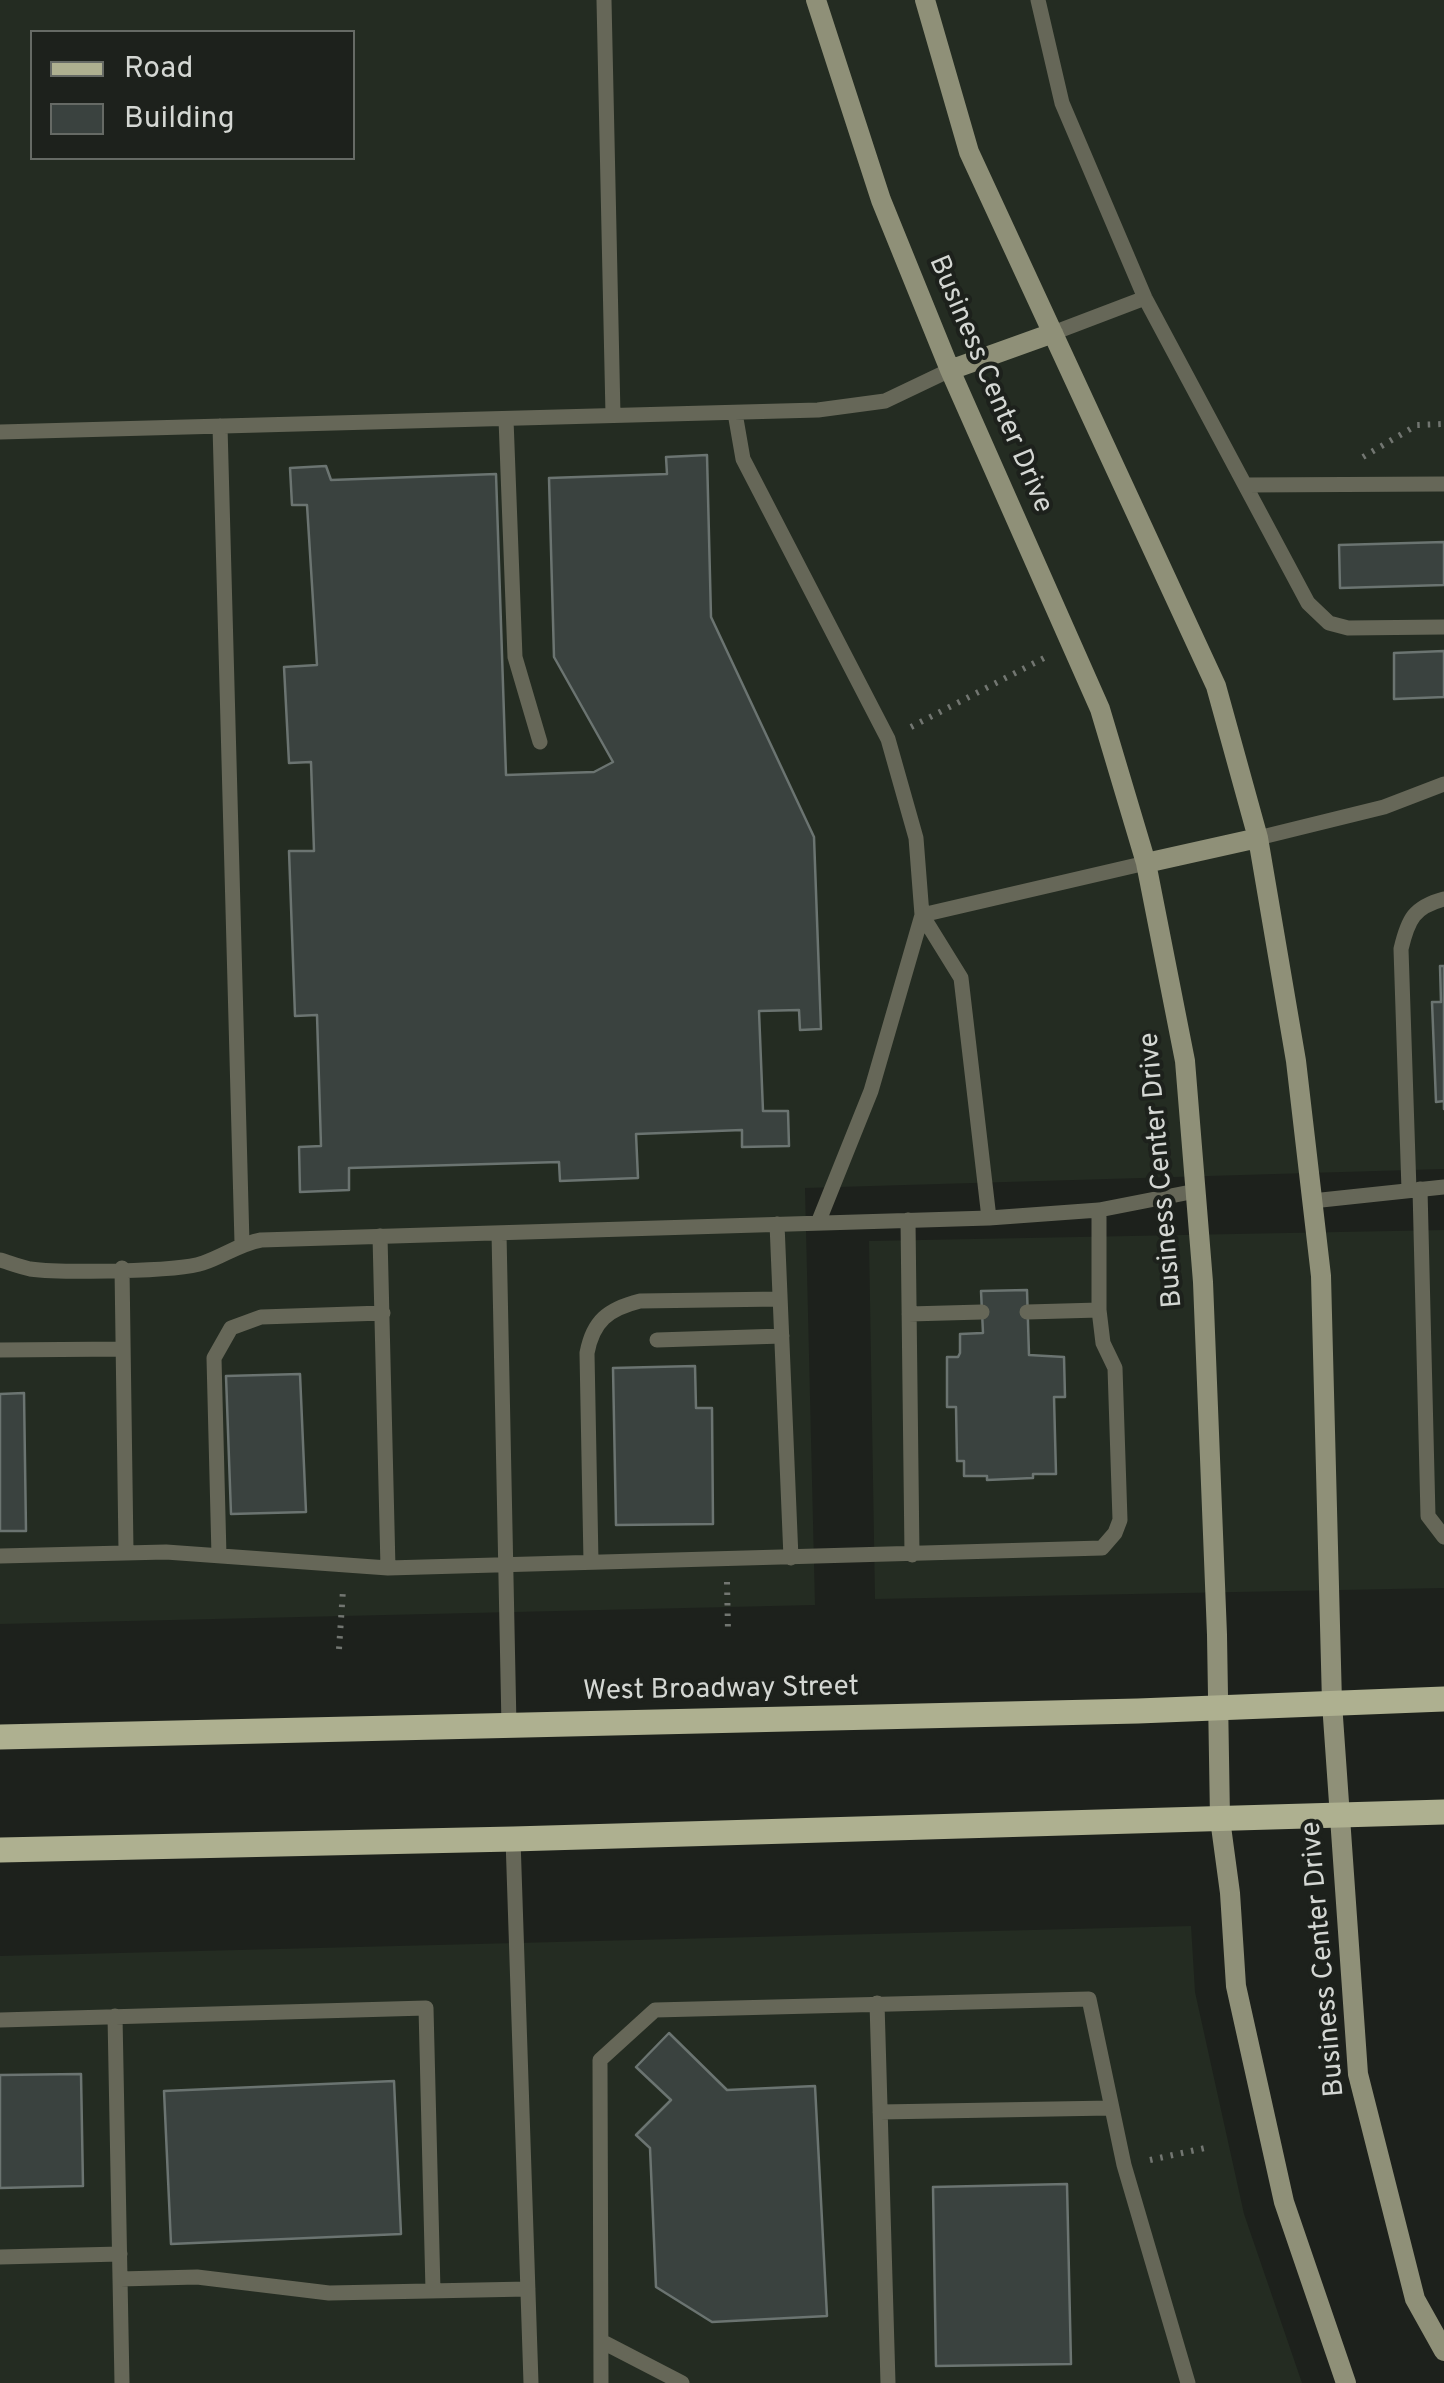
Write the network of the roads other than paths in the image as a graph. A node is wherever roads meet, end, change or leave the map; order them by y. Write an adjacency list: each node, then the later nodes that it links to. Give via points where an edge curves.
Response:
1 (604, 0): 9 (lane)
2 (816, 0): 7 (street, Business Center Drive, via 881,200)
3 (925, 0): 6 (street, Business Center Drive, via 969,152)
4 (1038, 0): 5 (lane, via 1062,104)
5 (1145, 298): 6 (lane); 14 (lane)
6 (1053, 333): 7 (street); 18 (street, Business Center Drive, via 1216,686)
7 (950, 370): 8 (lane, via 885,402); 19 (street, Business Center Drive, via 1100,709)
8 (735, 413): 9 (lane); 21 (lane, via 743,459 888,739 916,838)
9 (613, 415): 10 (lane)
10 (506, 418): 11 (lane); 16 (lane, via 515,657)
11 (220, 426): 12 (lane); 33 (lane)
12 (0, 432)
13 (1444, 484): 14 (lane)
14 (1246, 485): 15 (lane, via 1308,603 1329,623)
15 (1444, 628)
16 (540, 742)
17 (1444, 784): 18 (lane, via 1384,807)
18 (1258, 838): 19 (street); 25 (street, Business Center Drive)
19 (1146, 862): 21 (lane); 24 (street, Business Center Drive, via 1185,1060)
20 (1444, 899): 23 (lane, via 1421,905 1408,920 1401,949)
21 (922, 915): 27 (lane, via 961,978); 29 (lane, via 871,1092)
22 (1444, 1188): 23 (lane)
23 (1414, 1190): 25 (lane); 46 (lane, via 1428,1516)
24 (1196, 1192): 26 (lane); 57 (street, Business Center Drive)
25 (1312, 1201): 56 (street, Business Center Drive, via 1321,1276)
26 (1099, 1210): 27 (lane); 37 (lane)
27 (990, 1218): 28 (lane)
28 (908, 1220): 29 (lane); 41 (lane)
29 (818, 1223): 30 (lane)
30 (777, 1224): 31 (lane); 36 (lane)
31 (500, 1233): 32 (lane); 53 (lane)
32 (380, 1236): 33 (lane); 40 (lane)
33 (242, 1244): 35 (lane, via 202,1264)
34 (0, 1260): 35 (lane, via 38,1270)
35 (122, 1268): 44 (lane)
36 (780, 1299): 42 (lane); 52 (lane, via 640,1301 602,1316 588,1353)
37 (1099, 1310): 39 (lane); 48 (lane, via 1103,1344 1116,1368 1116,1534 1091,1550)
38 (982, 1312): 41 (lane)
39 (1028, 1312)
40 (383, 1313): 50 (lane, via 261,1317 231,1328 214,1358); 54 (lane)
41 (909, 1314): 48 (lane)
42 (782, 1336): 43 (lane); 51 (lane)
43 (657, 1340)
44 (123, 1349): 45 (lane); 47 (lane)
45 (0, 1350)
46 (1444, 1537)
47 (126, 1551): 49 (lane); 50 (lane)
48 (912, 1555): 51 (lane)
49 (0, 1556)
50 (220, 1556): 54 (lane)
51 (791, 1558): 52 (lane)
52 (592, 1562): 53 (lane)
53 (506, 1565): 54 (lane); 58 (lane)
54 (388, 1568)
55 (1444, 1699): 56 (main road, West Broadway Street)
56 (1332, 1702): 57 (main road, West Broadway Street); 61 (street, Business Center Drive)
57 (1218, 1708): 58 (main road, West Broadway Street); 62 (street, Business Center Drive)
58 (509, 1726): 59 (main road, West Broadway Street)
59 (0, 1737)
60 (1444, 1812): 61 (main road)
61 (1339, 1815): 62 (main road); 76 (street, Business Center Drive, via 1358,2074 1415,2299)
62 (1220, 1819): 63 (main road); 83 (street, Business Center Drive, via 1236,1986 1284,2202)
63 (513, 1839): 64 (main road); 73 (lane)
64 (0, 1850)
65 (877, 2003): 68 (lane, via 1089,1998); 69 (lane); 75 (lane, via 655,2010 600,2060)
66 (115, 2016): 67 (lane); 70 (lane); 74 (lane, via 426,2008)
67 (0, 2020)
68 (1111, 2108): 69 (lane); 82 (lane)
69 (880, 2112): 81 (lane)
70 (120, 2254): 71 (lane); 72 (lane)
71 (0, 2257)
72 (120, 2279): 74 (lane, via 197,2277 329,2293); 77 (lane)
73 (528, 2289): 74 (lane); 78 (lane)
74 (433, 2291)
75 (601, 2340): 79 (lane); 80 (lane)
76 (1444, 2351)
77 (122, 2383)
78 (531, 2383)
79 (601, 2383)
80 (682, 2383)
81 (888, 2383)
82 (1188, 2383)
83 (1346, 2383)

